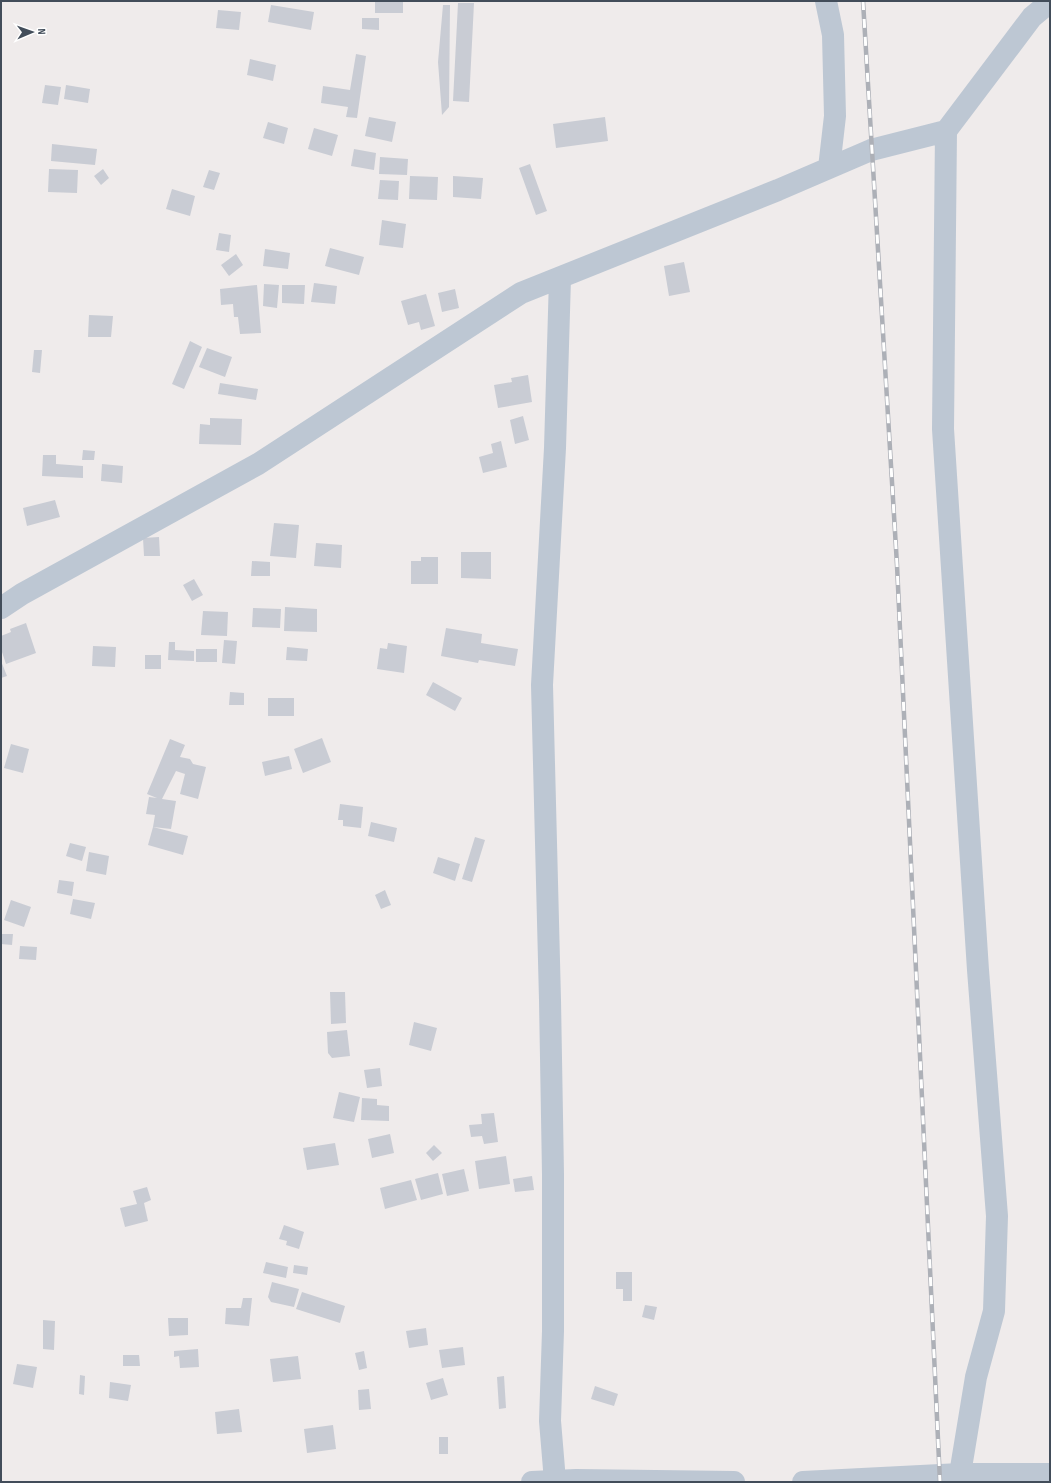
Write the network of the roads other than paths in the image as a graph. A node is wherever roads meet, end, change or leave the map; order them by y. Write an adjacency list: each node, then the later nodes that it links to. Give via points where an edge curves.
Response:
1 (826, 1): 4 (street, via 833,35 835,116)
2 (1050, 2): 3 (street, via 1032,17)
3 (946, 130): 4 (street, via 872,150); 8 (street, via 943,429 978,970 997,1216 994,1312 976,1378)
4 (829, 168): 5 (street)
5 (560, 278): 6 (street, via 521,293 258,464); 9 (street, via 555,448 542,685 553,1174 550,1421)
6 (1, 608)
7 (1050, 1474): 8 (street)
8 (960, 1478): 12 (street)
9 (555, 1481): 10 (street); 11 (street)
10 (532, 1482)
11 (734, 1482)
12 (804, 1482)

